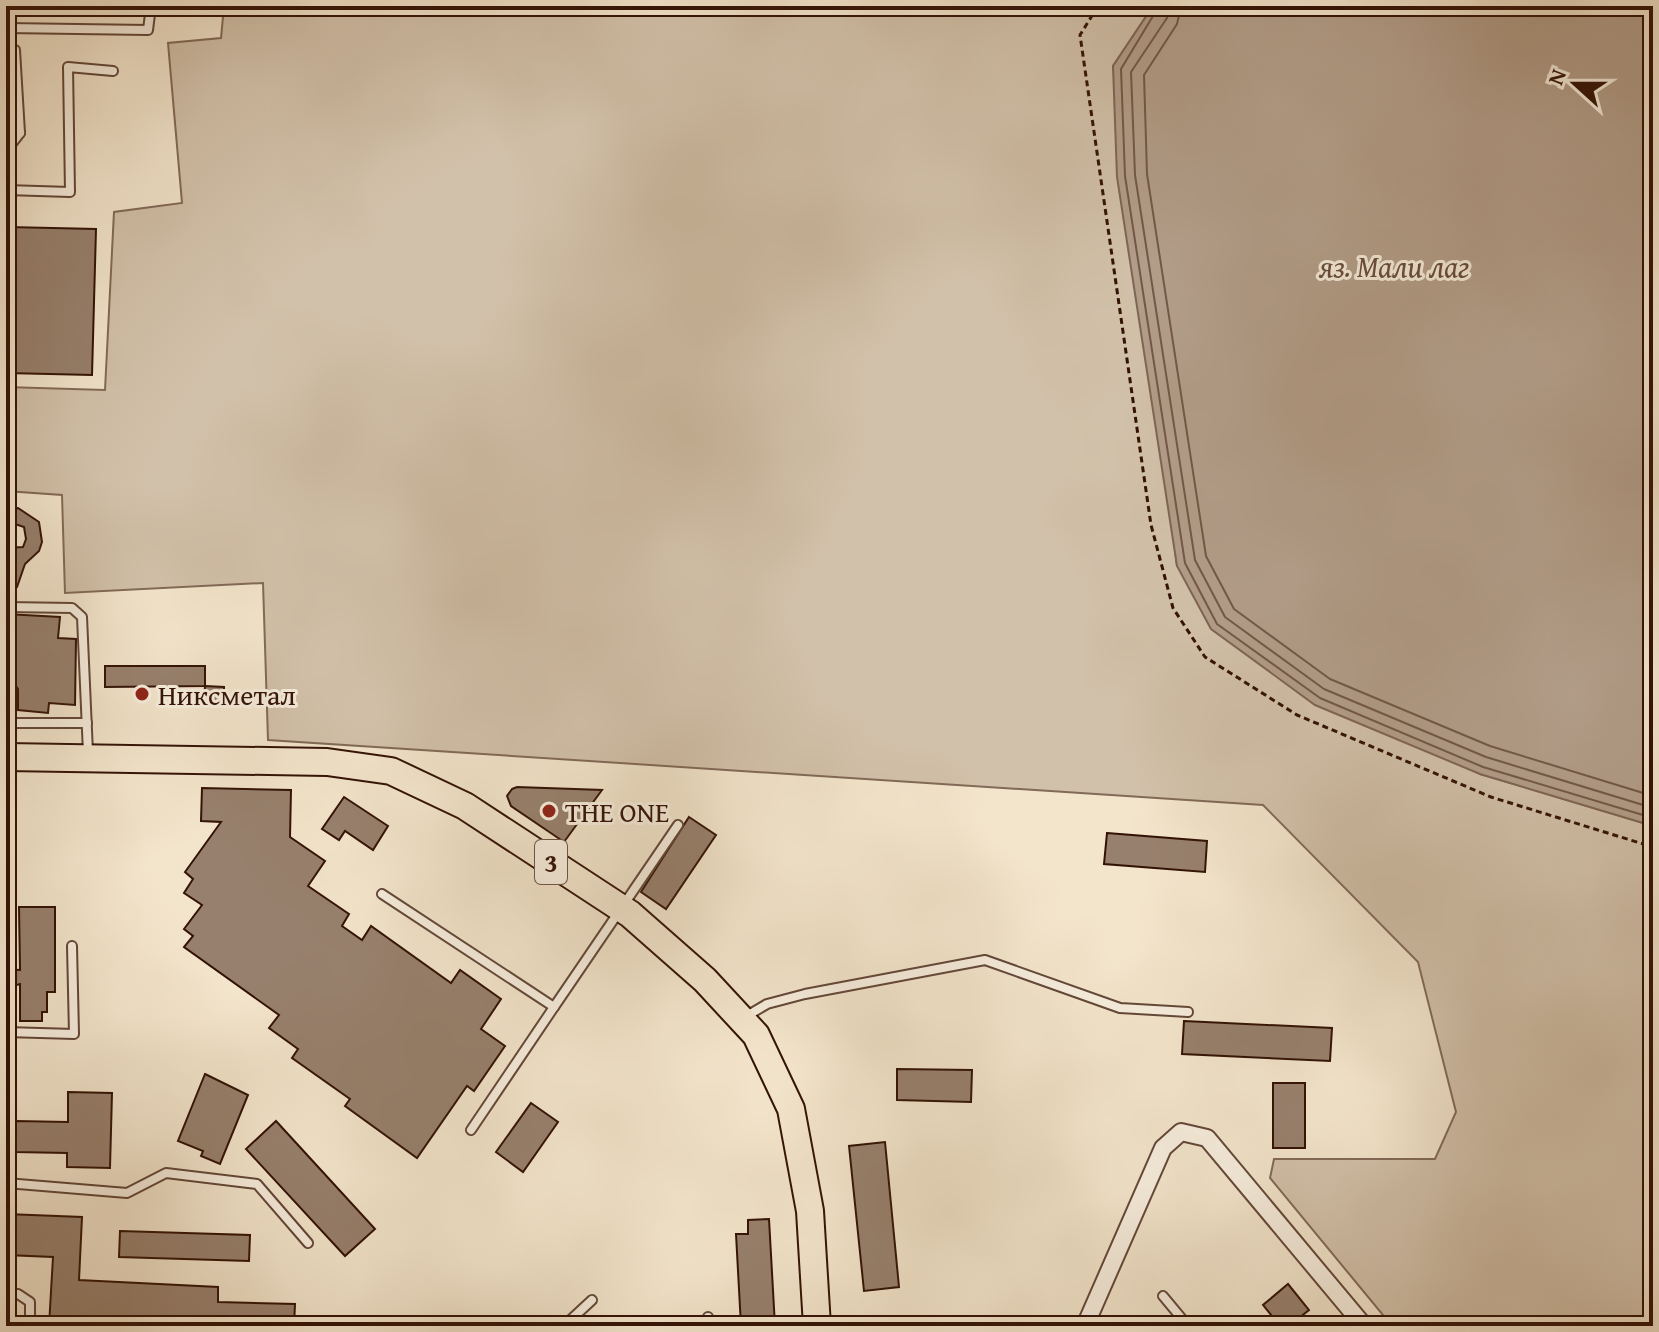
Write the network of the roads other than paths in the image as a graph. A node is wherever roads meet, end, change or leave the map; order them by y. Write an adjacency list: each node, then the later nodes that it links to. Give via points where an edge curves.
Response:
1 (7, 6): 3 (lane)
2 (151, 6): 3 (lane, via 148,30)
3 (6, 27)
4 (15, 50): 6 (lane)
5 (113, 71): 9 (lane, via 68,67 70,192)
6 (20, 133): 7 (lane); 8 (lane)
7 (6, 134)
8 (6, 151)
9 (6, 190)
10 (6, 607): 12 (lane, via 72,608 82,617)
11 (6, 723): 12 (lane)
12 (87, 723): 14 (lane)
13 (6, 757): 14 (main road, 3)
14 (88, 757): 17 (main road, 3, via 327,762 391,771 465,806)
15 (678, 825): 17 (lane)
16 (382, 894): 19 (lane)
17 (621, 908): 19 (lane); 21 (main road, 3, via 705,980)
18 (72, 946): 22 (lane, via 74,1034)
19 (554, 1007): 24 (lane)
20 (1188, 1012): 21 (lane, via 1120,1008 985,960 805,994 767,1004)
21 (741, 1019): 32 (main road, 3, via 756,1035 791,1109 810,1211)
22 (6, 1032)
23 (6, 1057): 25 (lane)
24 (471, 1130)
25 (7, 1183): 26 (lane, via 127,1193 166,1173 257,1184)
26 (308, 1243)
27 (6, 1294): 30 (lane, via 30,1302)
28 (1163, 1296): 34 (lane)
29 (592, 1300): 31 (lane)
30 (30, 1326)
31 (564, 1326)
32 (817, 1326)
33 (1085, 1326): 35 (street, via 1163,1148 1181,1132 1207,1138)
34 (1188, 1326)
35 (1364, 1326)

